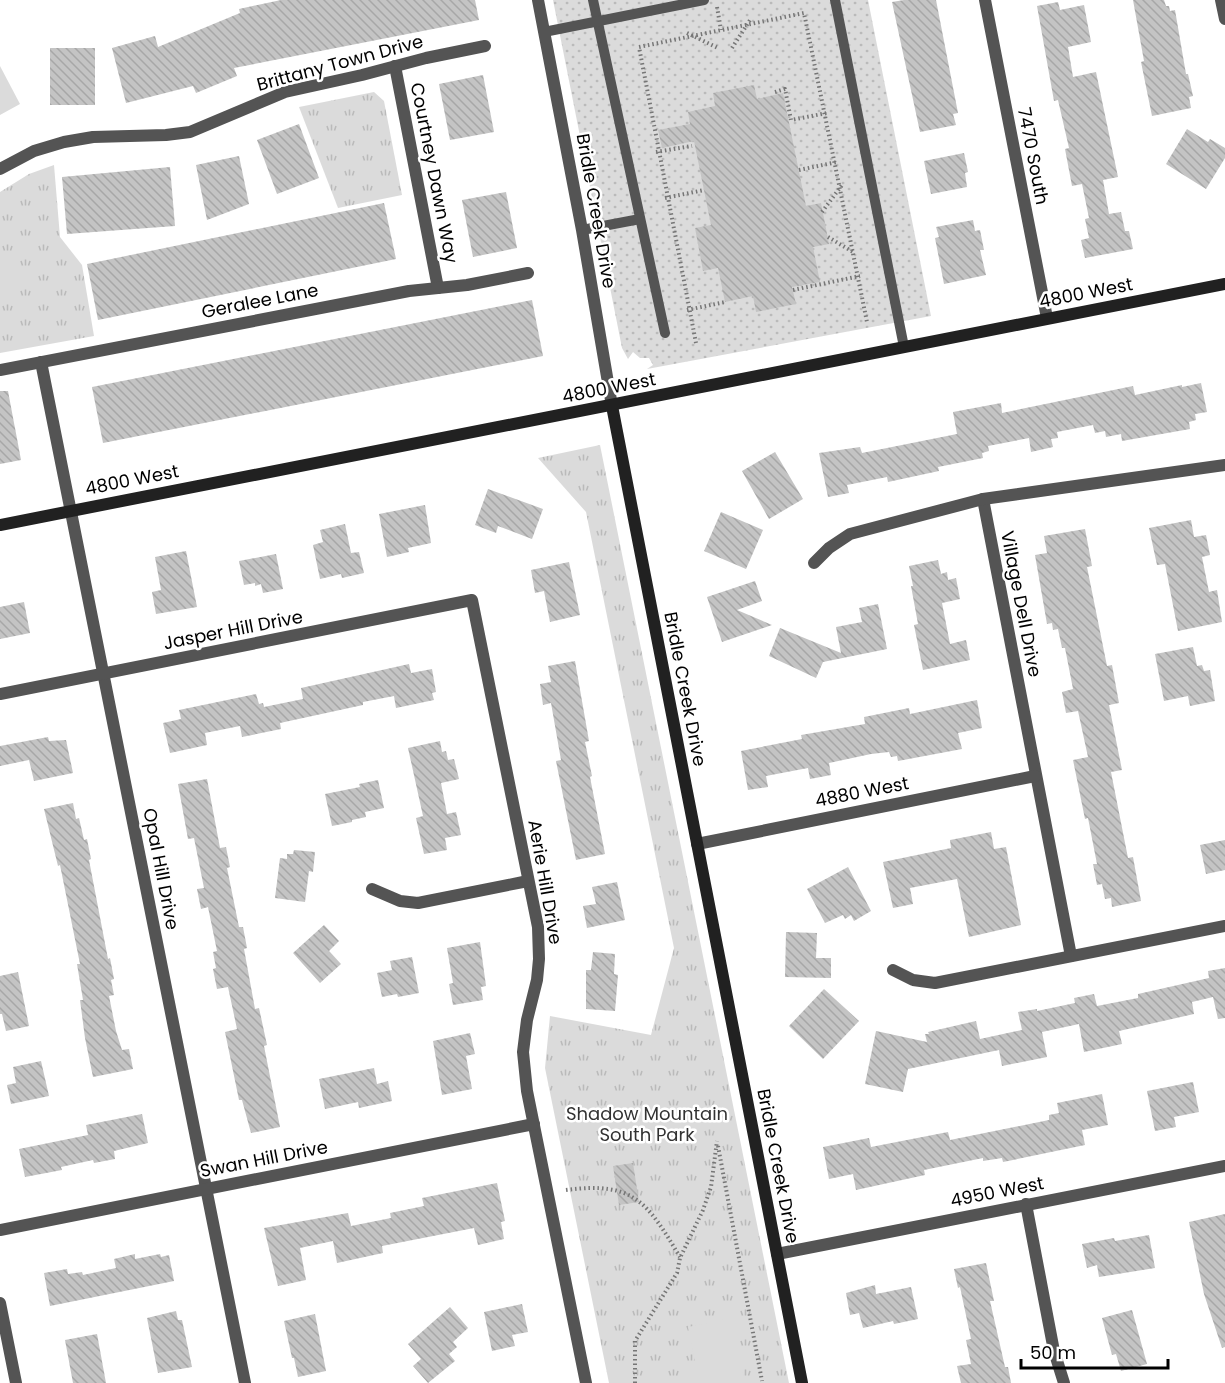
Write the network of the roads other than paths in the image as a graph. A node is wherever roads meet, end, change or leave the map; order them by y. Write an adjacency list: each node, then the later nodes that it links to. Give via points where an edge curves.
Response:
1 (538, 0): 9 (street, Bridle Creek Drive)
2 (593, 0): 8 (lane)
3 (704, 0): 8 (lane)
4 (835, 0): 20 (lane)
5 (985, 0): 18 (street, 7470 South)
6 (1221, 0): 7 (street)
7 (1225, 19)
8 (598, 21): 9 (lane); 13 (lane)
9 (544, 32): 14 (street, Bridle Creek Drive)
10 (485, 46): 11 (street, Brittany Town Drive)
11 (394, 66): 12 (street, Brittany Town Drive, via 285,92 190,132 64,142 34,151); 17 (street, Courtney Dawn Way)
12 (0, 169)
13 (640, 219): 14 (lane); 19 (lane)
14 (582, 230): 23 (street, Bridle Creek Drive)
15 (528, 273): 17 (street, Geralee Lane)
16 (1225, 284): 18 (main road, 4800 West)
17 (438, 288): 21 (street, Geralee Lane)
18 (1047, 318): 20 (main road, 4800 West)
19 (664, 333)
20 (904, 347): 23 (main road, 4800 West)
21 (41, 362): 22 (street, Geralee Lane); 26 (street, Opal Hill Drive)
22 (0, 370)
23 (612, 405): 26 (main road, 4800 West); 33 (main road, Bridle Creek Drive)
24 (1225, 465): 25 (street)
25 (983, 499): 28 (street, via 850,534); 32 (street, Village Dell Drive)
26 (71, 511): 27 (main road, 4800 West); 30 (street, Opal Hill Drive)
27 (0, 525)
28 (814, 563)
29 (472, 600): 30 (street, Jasper Hill Drive); 34 (street, Aerie Hill Drive)
30 (104, 674): 31 (street, Jasper Hill Drive); 41 (street, Opal Hill Drive)
31 (0, 694)
32 (1035, 776): 33 (street, 4880 West); 37 (street, Village Dell Drive)
33 (697, 844): 44 (main road, Bridle Creek Drive)
34 (528, 881): 35 (street, via 418,903 400,901); 39 (street, Aerie Hill Drive, via 538,927 539,959 524,1052)
35 (372, 889)
36 (1225, 926): 37 (street)
37 (1071, 956): 38 (street, via 935,983 913,980)
38 (893, 970)
39 (534, 1124): 41 (street, Swan Hill Drive); 48 (street, Aerie Hill Drive)
40 (1225, 1166): 42 (street, 4950 West)
41 (206, 1189): 43 (street, Swan Hill Drive); 47 (street, Opal Hill Drive)
42 (1026, 1204): 44 (street, 4950 West); 50 (street, via 1054,1351)
43 (0, 1230)
44 (777, 1254): 49 (main road, Bridle Creek Drive)
45 (0, 1303): 46 (street)
46 (16, 1383)
47 (245, 1383)
48 (585, 1383)
49 (802, 1383)
50 (1064, 1383)

